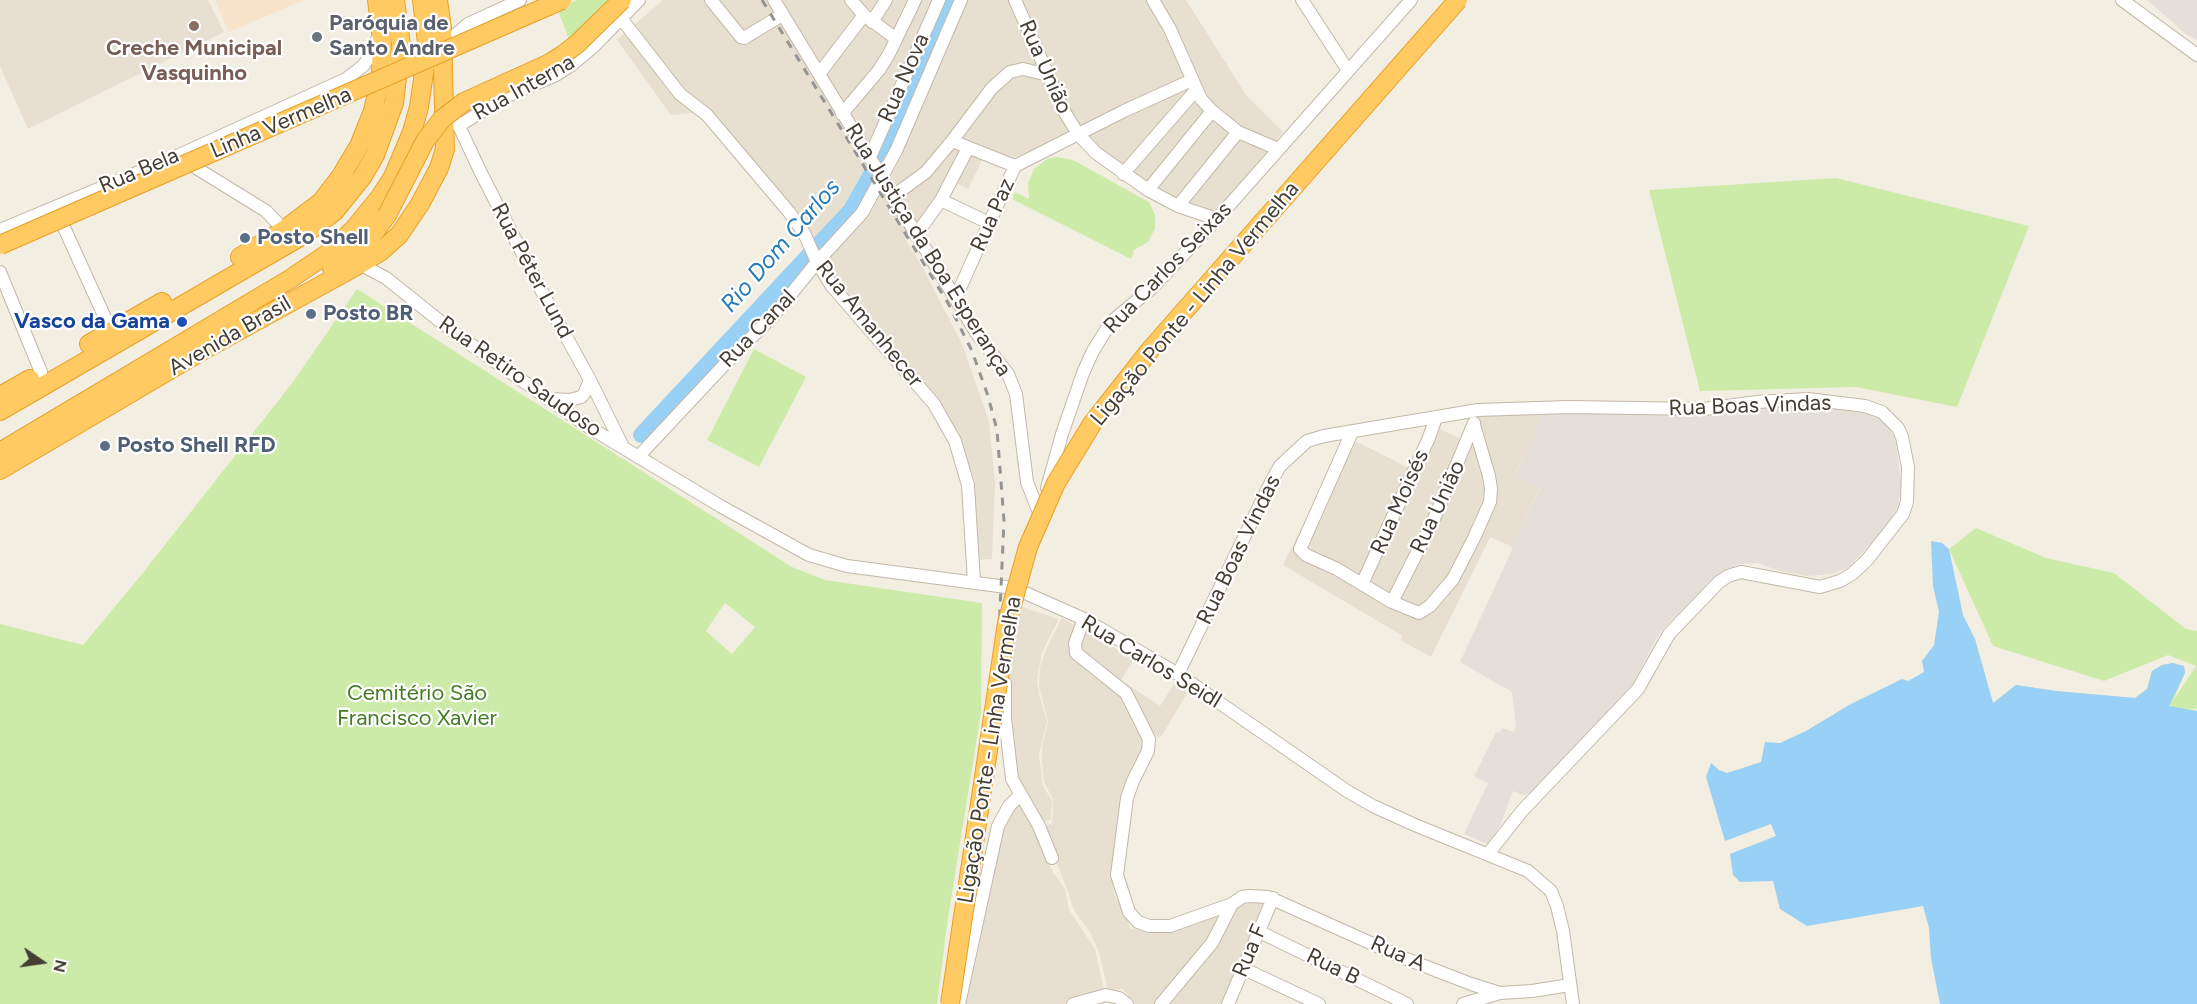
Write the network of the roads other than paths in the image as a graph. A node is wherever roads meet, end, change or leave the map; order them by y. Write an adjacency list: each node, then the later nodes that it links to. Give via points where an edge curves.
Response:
1 (376, 0): 26 (highway)
2 (395, 0): 71 (highway, via 401,45 394,104 375,155 335,211 305,234)
3 (422, 0): 65 (highway, Avenida Brasil, via 427,43 420,107 404,155 380,197 327,254)
4 (520, 0): 27 (street)
5 (543, 0): 58 (highway, Linha Vermelha)
6 (562, 0): 59 (highway, Linha Vermelha, bridge)
7 (629, 0): 38 (street, via 580,49 525,81 466,107)
8 (639, 0): 23 (street, Rua Interna)
9 (711, 0): 24 (street, via 741,38)
10 (774, 0): 24 (street, Rua Justiça da Boa Esperança)
11 (851, 0): 25 (street)
12 (885, 0): 25 (street)
13 (915, 0): 28 (street)
14 (939, 0): 46 (street, Rua Nova)
15 (961, 0): 46 (street, Rua Canal)
16 (1015, 0): 33 (street, Rua União)
17 (1153, 0): 34 (street)
18 (1411, 0): 31 (street, Rua Carlos Seixas)
19 (1458, 0): 95 (highway, Ligação Ponte - Linha Vermelha, bridge, via 1150,350 1087,431 1052,491 1022,564 1007,623)
20 (2122, 0): 29 (street)
21 (1304, 1): 31 (street)
22 (439, 4): 27 (street, via 454,23); 30 (highway, Avenida Brasil)
23 (621, 8): 38 (street, Rua Interna, via 593,47 570,66); 60 (street, Rua Amanhecer, via 680,94 707,115 789,212); 65 (highway, bridge, via 550,63 464,102 442,119 425,141 387,215 366,244 327,271 243,318)
24 (782, 15): 32 (street, Rua Justiça da Boa Esperança)
25 (868, 18): 28 (street); 32 (street)
26 (381, 23): 44 (street, Rua Bela, via 373,52 346,79); 56 (highway, via 381,75 373,111 359,146 321,202)
27 (468, 24): 30 (street, via 453,37)
28 (895, 38): 37 (street, via 879,70)
29 (2197, 55)
30 (443, 57): 35 (highway, Avenida Brasil)
31 (1347, 69): 43 (street, Rua Carlos Seixas)
32 (819, 74): 37 (street, Rua Justiça da Boa Esperança)
33 (1048, 75): 40 (street, Rua União); 41 (street, via 1023,69 1010,72 992,88)
34 (1194, 85): 36 (street); 40 (street); 47 (street)
35 (444, 93): 38 (street, Rua Péter Lund); 61 (highway, Avenida Brasil, via 445,149 439,168 404,229)
36 (1212, 111): 39 (street); 48 (street)
37 (842, 114): 46 (street, Rua Justiça da Boa Esperança)
38 (457, 121): 67 (street, Rua Péter Lund)
39 (1238, 132): 43 (street); 52 (street)
40 (1078, 134): 45 (street); 47 (street, Rua União)
41 (952, 141): 42 (street); 49 (street, via 926,172)
42 (968, 148): 45 (street); 50 (street)
43 (1278, 149): 53 (street, Rua Carlos Seixas)
44 (177, 156): 51 (street, Rua Bela); 56 (street, via 266,211)
45 (1015, 166): 54 (street, Rua Paz)
46 (876, 167): 49 (street, Rua Justiça da Boa Esperança); 60 (street, Rua Canal, via 862,213)
47 (1123, 174): 48 (street, Rua União)
48 (1148, 190): 52 (street, Rua União)
49 (892, 197): 57 (street, Rua Justiça da Boa Esperança)
50 (941, 200): 54 (street); 57 (street)
51 (54, 206): 55 (street, Rua Bela); 64 (street)
52 (1178, 206): 53 (street, Rua União)
53 (1217, 219): 79 (street, Rua Carlos Seixas, via 1103,333 1083,373)
54 (989, 223): 63 (street, Rua Paz)
55 (0, 230)
56 (284, 230): 64 (highway)
57 (916, 235): 63 (street, Rua Justiça da Boa Esperança)
58 (0, 237)
59 (0, 245)
60 (813, 254): 77 (street, Rua Canal, via 774,315); 80 (street, Rua Amanhecer, via 831,285 934,404 955,441 968,485)
61 (360, 264): 69 (street, Rua Retiro Saudoso, via 386,278); 78 (highway, Avenida Brasil)
62 (0, 272): 66 (street)
63 (956, 297): 79 (street, Rua Justiça da Boa Esperança, via 1012,382 1026,482)
64 (111, 331): 66 (highway)
65 (189, 341): 76 (highway, Avenida Brasil)
66 (41, 372): 68 (highway)
67 (590, 380): 69 (street, via 581,398); 75 (street, Rua Péter Lund)
68 (0, 396)
69 (548, 399): 75 (street, Rua Retiro Saudoso)
70 (1478, 410): 72 (street, Rua Boas Vindas); 73 (street, Rua União); 87 (street, Rua Boas Vindas, via 1568,406 1704,409 1809,399 1865,406 1882,412 1898,428 1905,449 1909,489 1903,514 1867,560 1840,581 1820,587 1740,572 1719,582 1669,634 1643,683 1522,811)
71 (0, 411)
72 (1436, 418): 74 (street, Rua Boas Vindas); 81 (street, Rua Moisés)
73 (1474, 425): 83 (street, Rua União, via 1433,521); 83 (street, via 1491,489 1486,514 1463,561 1423,612)
74 (1352, 432): 81 (street, via 1301,551); 85 (street, Rua Boas Vindas, via 1307,441 1280,466)
75 (623, 447): 77 (street, Rua Carlos Seidl)
76 (0, 453)
77 (638, 457): 80 (street, Rua Carlos Seidl, via 809,555 848,566)
78 (0, 470)
79 (1040, 515): 82 (street, Rua Carlos Seixas, via 1034,542)
80 (974, 582): 82 (street, Rua Carlos Seidl)
81 (1362, 584): 83 (street)
82 (1014, 588): 84 (street, Rua Carlos Seidl); 86 (street, Rua Carlos Seixas, via 1005,718 1009,764)
83 (1392, 602)
84 (1084, 619): 85 (street, Rua Carlos Seidl); 90 (street, Rua A, via 1075,643 1076,653 1126,693 1149,739 1150,747 1127,798 1118,863 1118,882 1129,912 1138,922 1161,927)
85 (1178, 674): 87 (street, Rua Carlos Seidl, via 1347,791 1387,814)
86 (1020, 795): 88 (street, Rua Carlos Seixas, via 1040,826); 96 (street, via 998,826)
87 (1488, 854): 93 (street, Rua Carlos Seidl, via 1528,871 1551,891 1563,931)
88 (1052, 858)
89 (1273, 898): 90 (street, Rua A, via 1249,896); 91 (street, Rua F); 94 (street, Rua A)
90 (1232, 904): 99 (street, via 1212,943)
91 (1258, 930): 92 (street, Rua F); 102 (street, Rua B)
92 (1242, 968): 100 (street, Rua F); 101 (street)
93 (1570, 985): 94 (street, Rua A); 104 (street, Rua Carlos Seidl)
94 (1495, 997): 103 (street)
95 (950, 1004)
96 (958, 1004)
97 (1073, 1004): 98 (street, via 1106,994)
98 (1127, 1004)
99 (1161, 1004)
100 (1228, 1004)
101 (1319, 1004)
102 (1407, 1004)
103 (1464, 1004)
104 (1573, 1004)

